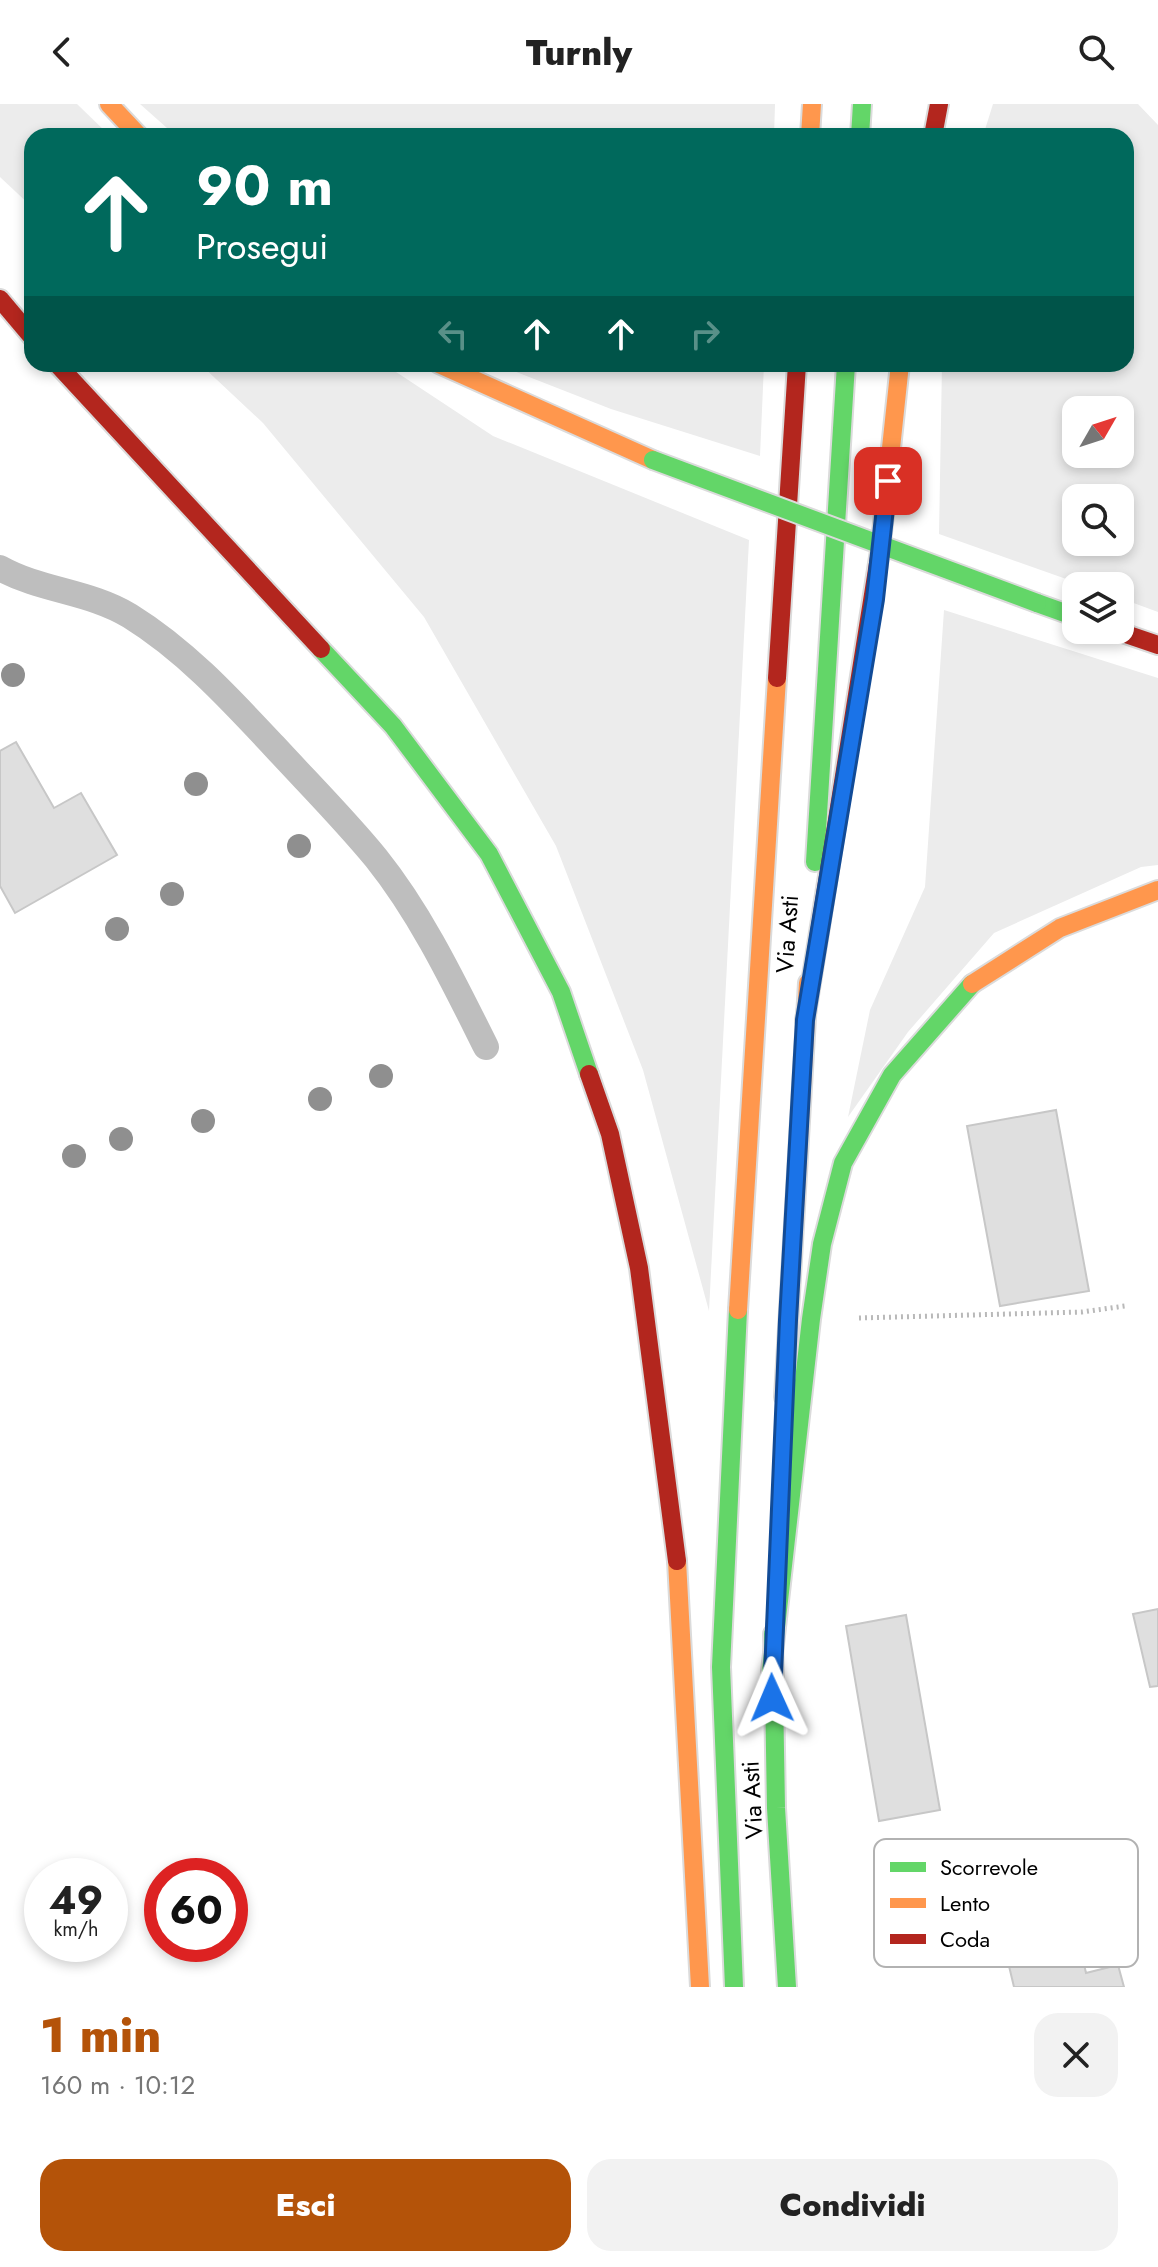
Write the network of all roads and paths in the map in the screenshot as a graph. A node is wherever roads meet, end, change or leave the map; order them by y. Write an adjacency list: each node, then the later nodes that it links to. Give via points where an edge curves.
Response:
1 (109, 104): 5 (main road)
2 (812, 104): 6 (main road)
3 (862, 104): 7 (main road)
4 (939, 104): 8 (main road)
5 (132, 128)
6 (810, 128)
7 (860, 128)
8 (934, 128)
9 (0, 299): 10 (main road)
10 (24, 328)
11 (64, 372): 26 (main road, via 393,726 489,854 561,992 610,1134 639,1268 676,1539)
12 (457, 372): 17 (main road, bridge, via 653,460)
13 (797, 372): 27 (main road, Via Asti, via 727,1500 721,1667)
14 (846, 372): 21 (main road, Via Asti)
15 (899, 372): 21 (main road, via 875,599)
16 (0, 568): 22 (lane, via 128,615 173,646 232,701 377,860 454,983)
17 (1062, 612)
18 (1134, 637): 19 (main road)
19 (1158, 645)
20 (1158, 890): 24 (main road, via 1060,928 969,986 892,1075 843,1163 822,1244)
21 (805, 1020): 25 (main road, Via Asti)
22 (486, 1047)
23 (1125, 1306): 24 (path, via 1082,1312)
24 (811, 1319): 25 (main road)
25 (771, 1671): 28 (main road, Via Asti)
26 (700, 1987)
27 (734, 1987)
28 (787, 1987)

